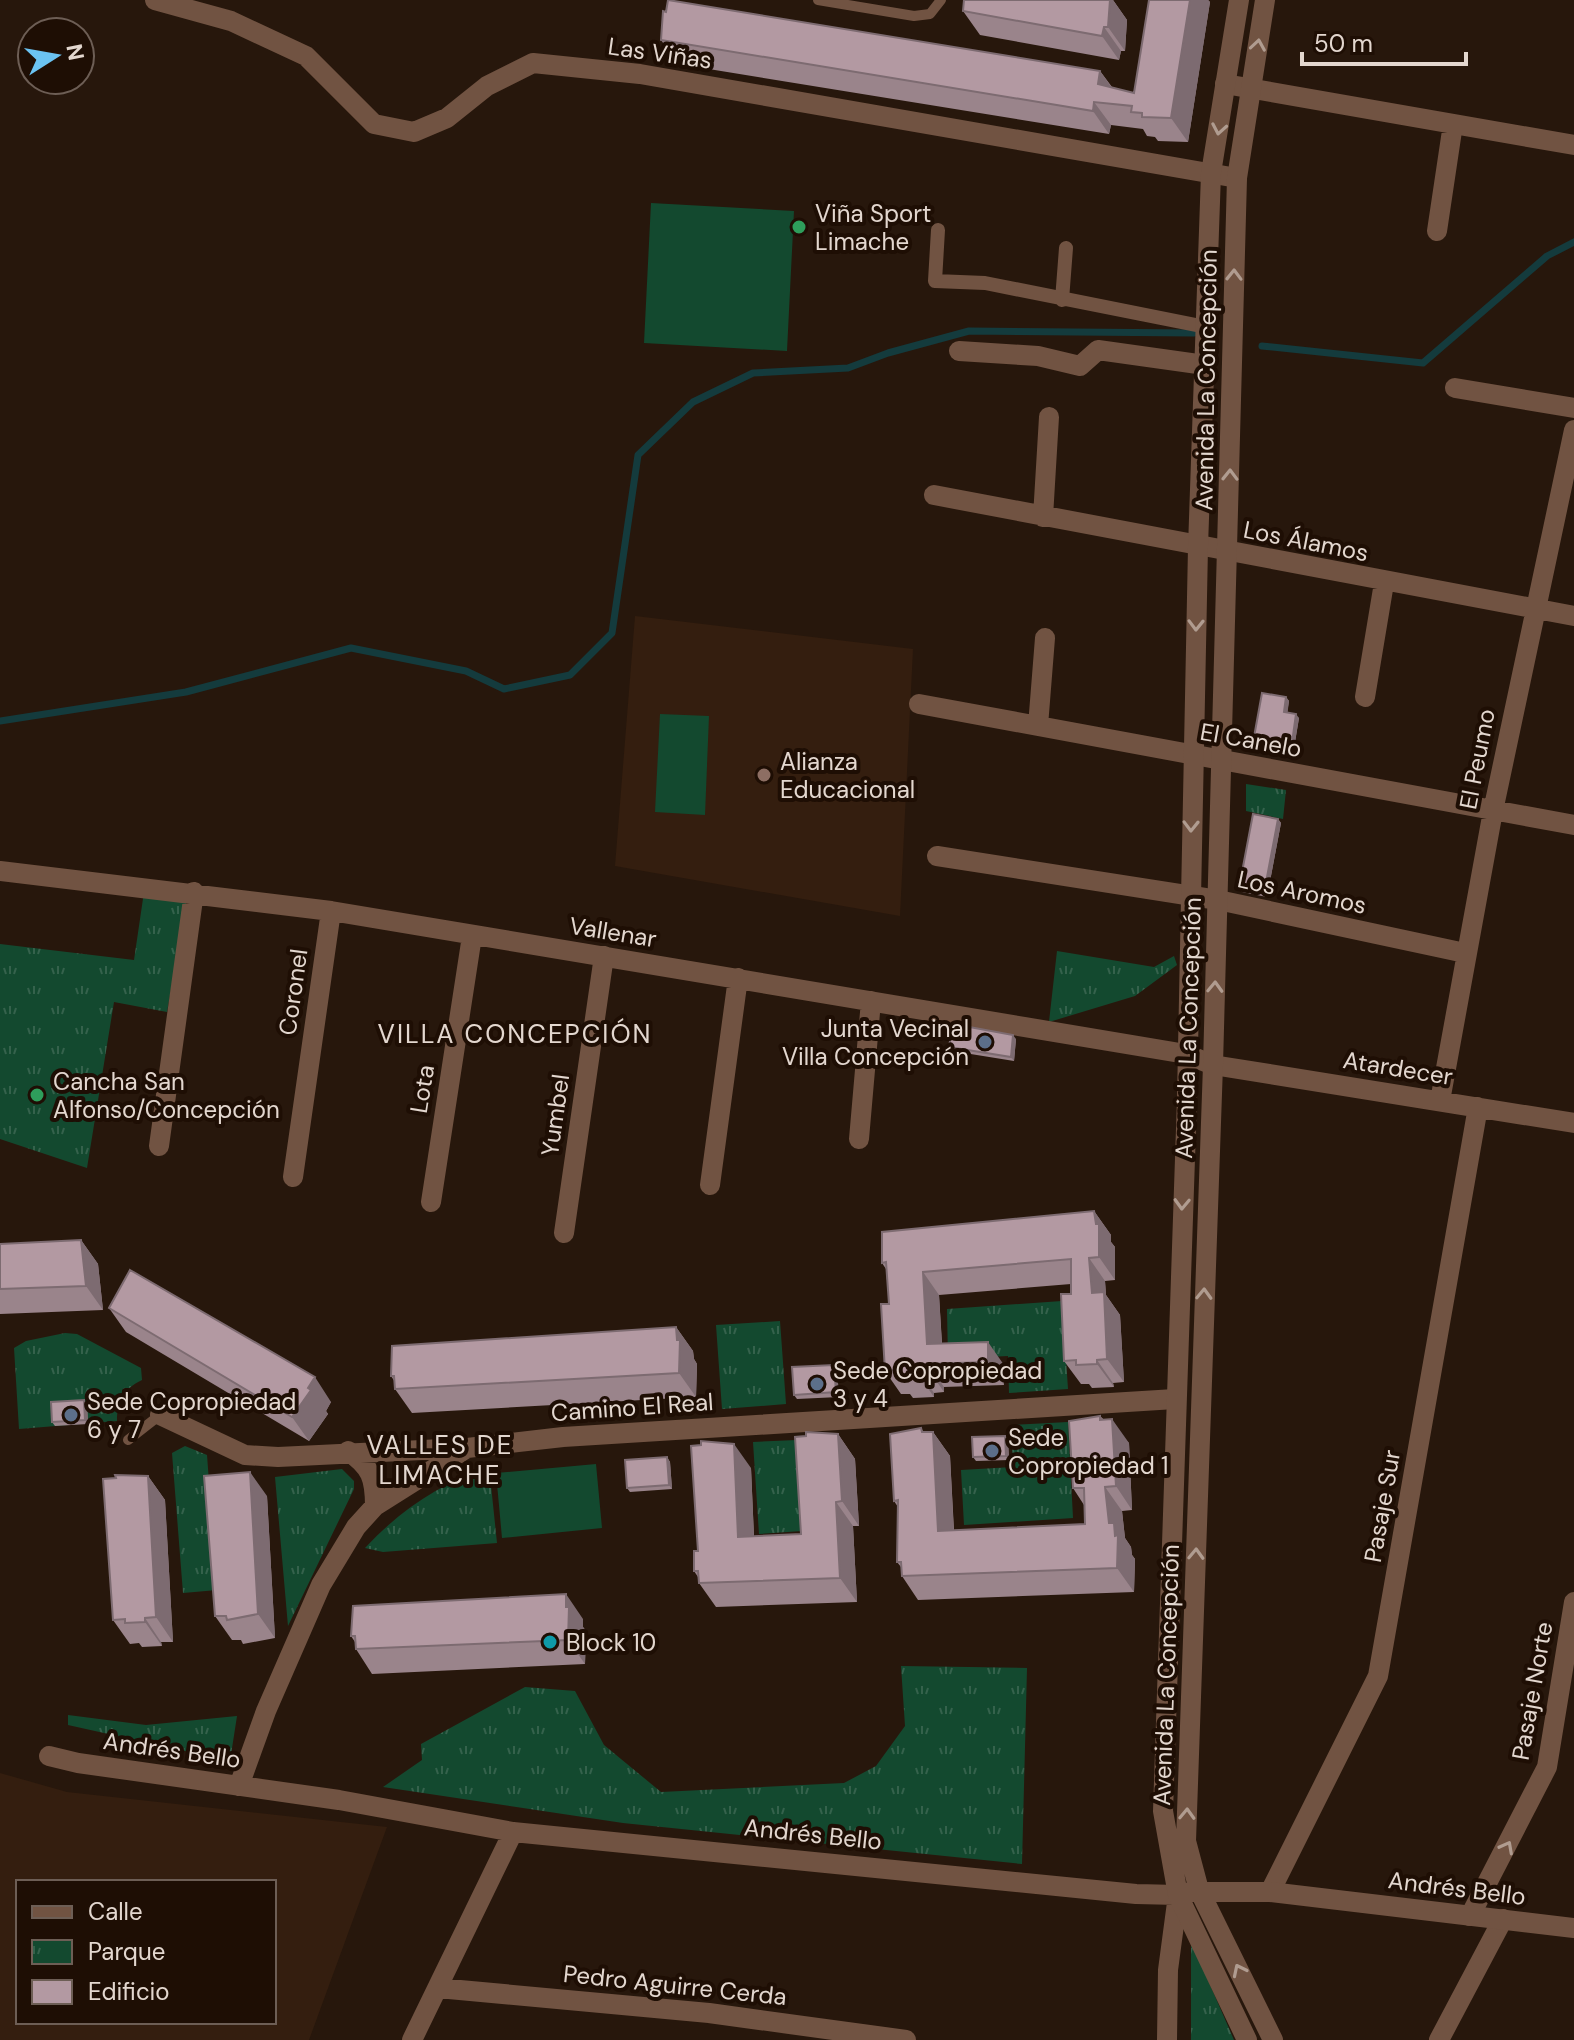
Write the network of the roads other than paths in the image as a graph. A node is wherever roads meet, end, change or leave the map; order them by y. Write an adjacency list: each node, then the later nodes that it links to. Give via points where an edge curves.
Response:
1 (155, 0): 10 (street, Las Viñas, via 231,21 306,56 374,124 414,132 447,118 487,86 533,63 559,64)
2 (818, 0): 3 (lane, via 914,16 930,14)
3 (941, 0)
4 (1239, 0): 6 (street, Avenida La Concepción)
5 (1265, 0): 7 (street, Avenida La Concepción, one-way to 5)
6 (1225, 84): 7 (street); 10 (street, Avenida La Concepción, one-way to 10)
7 (1251, 89): 8 (street); 11 (street, Avenida La Concepción)
8 (1453, 124): 9 (street); 13 (street)
9 (1574, 145)
10 (1211, 173): 11 (street, Las Viñas); 16 (street, Avenida La Concepción)
11 (1237, 178): 26 (street, Avenida La Concepción, one-way to 11)
12 (938, 230): 15 (street, via 935,281 985,283)
13 (1437, 231)
14 (1066, 248): 15 (street)
15 (1062, 300): 16 (street)
16 (1206, 327): 18 (street, Avenida La Concepción)
17 (959, 351): 18 (street, via 1038,356 1080,366 1098,350)
18 (1205, 365): 25 (street, Avenida La Concepción)
19 (1455, 388): 20 (street)
20 (1574, 408)
21 (1049, 417): 24 (street)
22 (1574, 430): 28 (street, El Peumo)
23 (934, 495): 24 (street, Los Álamos)
24 (1043, 517): 25 (street, Los Álamos)
25 (1198, 547): 26 (street, Los Álamos); 34 (street, Avenida La Concepción, one-way to 34)
26 (1228, 553): 27 (street, Los Álamos); 35 (street, Avenida La Concepción)
27 (1384, 583): 28 (street, Los Álamos); 31 (street)
28 (1534, 609): 29 (street, Los Álamos); 36 (street, El Peumo)
29 (1574, 616)
30 (1045, 638): 33 (street)
31 (1365, 697)
32 (919, 704): 33 (street, El Canelo)
33 (1038, 726): 34 (street, El Canelo)
34 (1193, 755): 35 (street, El Canelo); 41 (street, Avenida La Concepción, one-way to 41)
35 (1222, 760): 36 (street, El Canelo); 42 (street, Avenida La Concepción)
36 (1493, 811): 37 (street, El Canelo); 45 (street, El Peumo)
37 (1574, 825)
38 (937, 856): 41 (street, Los Aromos)
39 (0, 871): 40 (street, Vallenar)
40 (194, 892): 43 (street, Vallenar); 55 (street)
41 (1189, 897): 42 (street, Los Aromos); 49 (street, Avenida La Concepción)
42 (1218, 900): 45 (street, Los Aromos); 50 (street, Avenida La Concepción, one-way to 42)
43 (331, 911): 44 (street, Vallenar); 56 (street, Coronel)
44 (472, 936): 46 (street, Vallenar); 58 (street, Lota)
45 (1465, 953): 51 (street, El Peumo)
46 (604, 956): 47 (street, Vallenar); 59 (street, Yumbel)
47 (738, 978): 48 (street, Vallenar); 57 (street)
48 (871, 1001): 49 (street, Vallenar); 54 (street)
49 (1186, 1054): 50 (street, Vallenar); 60 (street, Avenida La Concepción, one-way to 60)
50 (1213, 1065): 51 (street, Atardecer); 70 (street, Avenida La Concepción, one-way to 50, via 1186,1841)
51 (1440, 1101): 52 (street, Atardecer)
52 (1478, 1107): 53 (street, Atardecer); 71 (street, Pasaje Sur, via 1378,1676)
53 (1574, 1123)
54 (859, 1139)
55 (159, 1146)
56 (293, 1177)
57 (710, 1185)
58 (431, 1202)
59 (564, 1233)
60 (1175, 1399): 63 (street, Camino El Real, via 563,1437); 72 (street, Avenida La Concepción, via 1163,1811)
61 (160, 1415): 62 (lane); 64 (street, via 245,1455)
62 (128, 1440)
63 (467, 1448): 64 (street); 65 (street, Camino El Real)
64 (348, 1451): 65 (street, via 373,1475)
65 (375, 1506): 68 (street, Camino El Real, via 321,1585)
66 (1574, 1602): 73 (street, Pasaje Norte, one-way to 66, via 1547,1767)
67 (49, 1756): 68 (street, Andrés Bello)
68 (239, 1786): 69 (street, Andrés Bello)
69 (513, 1832): 72 (street, Andrés Bello); 76 (street)
70 (1199, 1890): 71 (street, Andrés Bello); 72 (street, Andrés Bello); 81 (street, Avenida La Concepción, one-way to 70)
71 (1270, 1892): 73 (street, Andrés Bello)
72 (1178, 1895): 79 (street, via 1168,1970); 80 (street, Avenida La Concepción)
73 (1470, 1916): 74 (street, Andrés Bello)
74 (1503, 1919): 75 (street, Andrés Bello); 82 (street)
75 (1574, 1928)
76 (438, 1988): 77 (street); 78 (street, Pedro Aguirre Cerda, via 709,2013)
77 (412, 2040)
78 (906, 2040)
79 (1167, 2040)
80 (1247, 2040)
81 (1273, 2040)
82 (1439, 2040)

